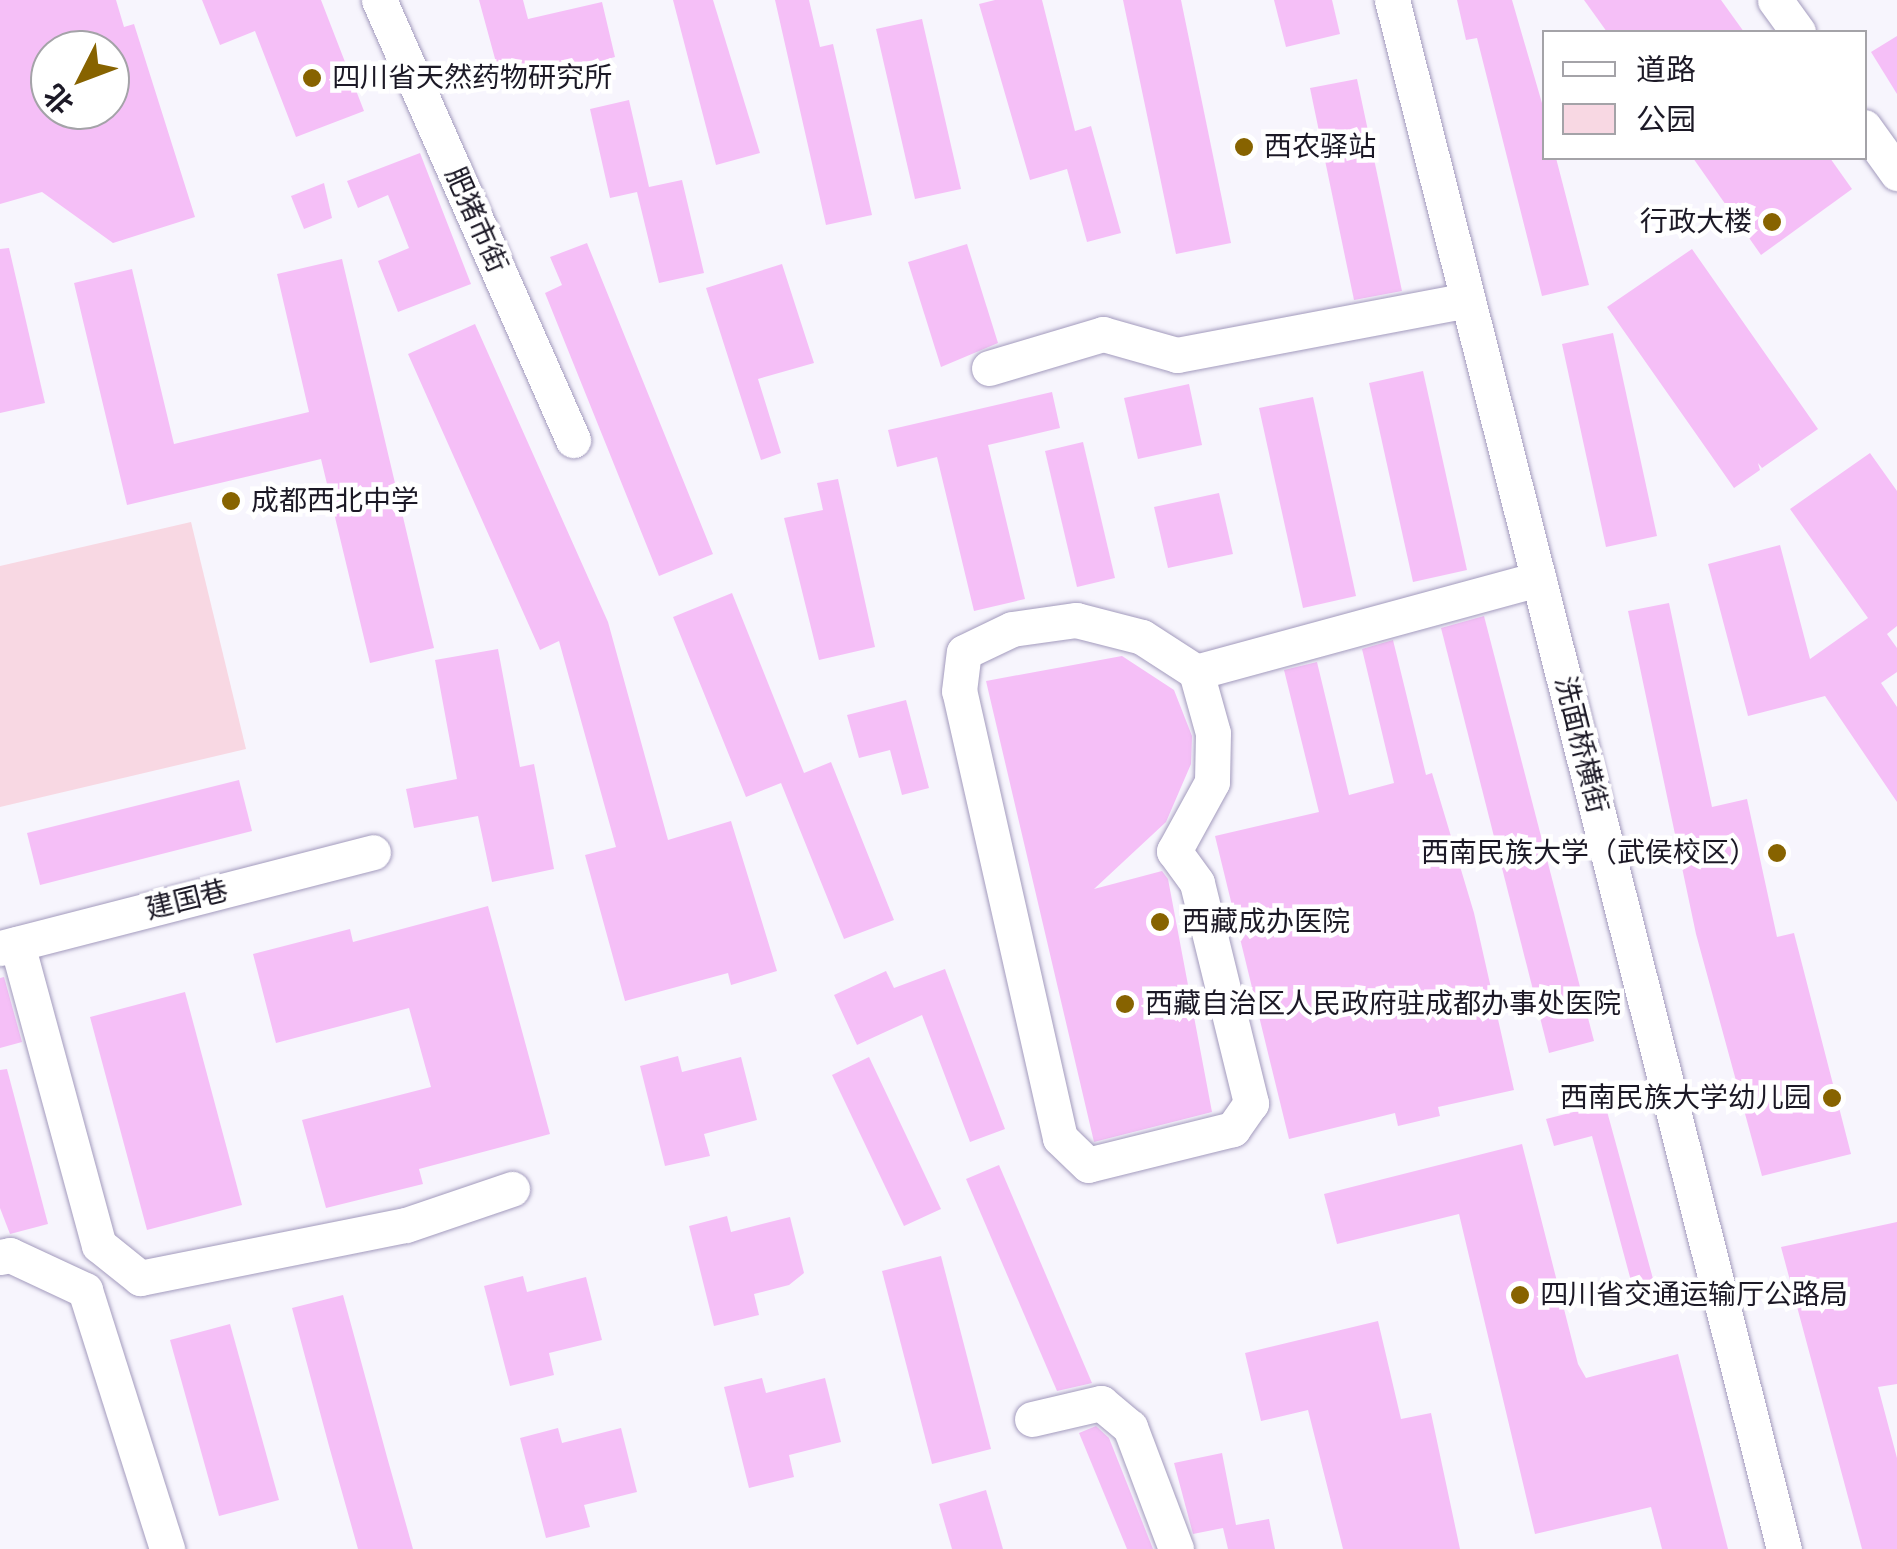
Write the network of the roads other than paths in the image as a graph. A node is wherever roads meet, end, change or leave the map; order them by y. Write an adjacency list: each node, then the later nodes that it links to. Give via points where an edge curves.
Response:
1 (379, 0): 9 (street, 肥猪市街)
2 (1392, 0): 7 (street, 洗面桥横街)
3 (1775, 0): 4 (street)
4 (1797, 30)
5 (1867, 131): 6 (street)
6 (1897, 173)
7 (1468, 300): 8 (street, via 1177,355 1104,334); 10 (street, 洗面桥横街)
8 (988, 368)
9 (573, 440)
10 (1539, 579): 11 (street); 19 (street, 洗面桥横街)
11 (1196, 672): 11 (street, via 1142,638 1076,620 1012,629 964,652 959,692 1060,1138 1088,1165 1233,1129 1251,1103 1197,883 1174,851 1212,782 1213,733)
12 (374, 852): 13 (street, 建国巷)
13 (8, 946): 14 (street, via 99,1244 140,1278 406,1225)
14 (512, 1188)
15 (0, 1257): 17 (street, via 10,1255 85,1290)
16 (1032, 1419): 18 (street, via 1100,1403 1130,1427)
17 (168, 1549)
18 (1176, 1549)
19 (1784, 1549)

